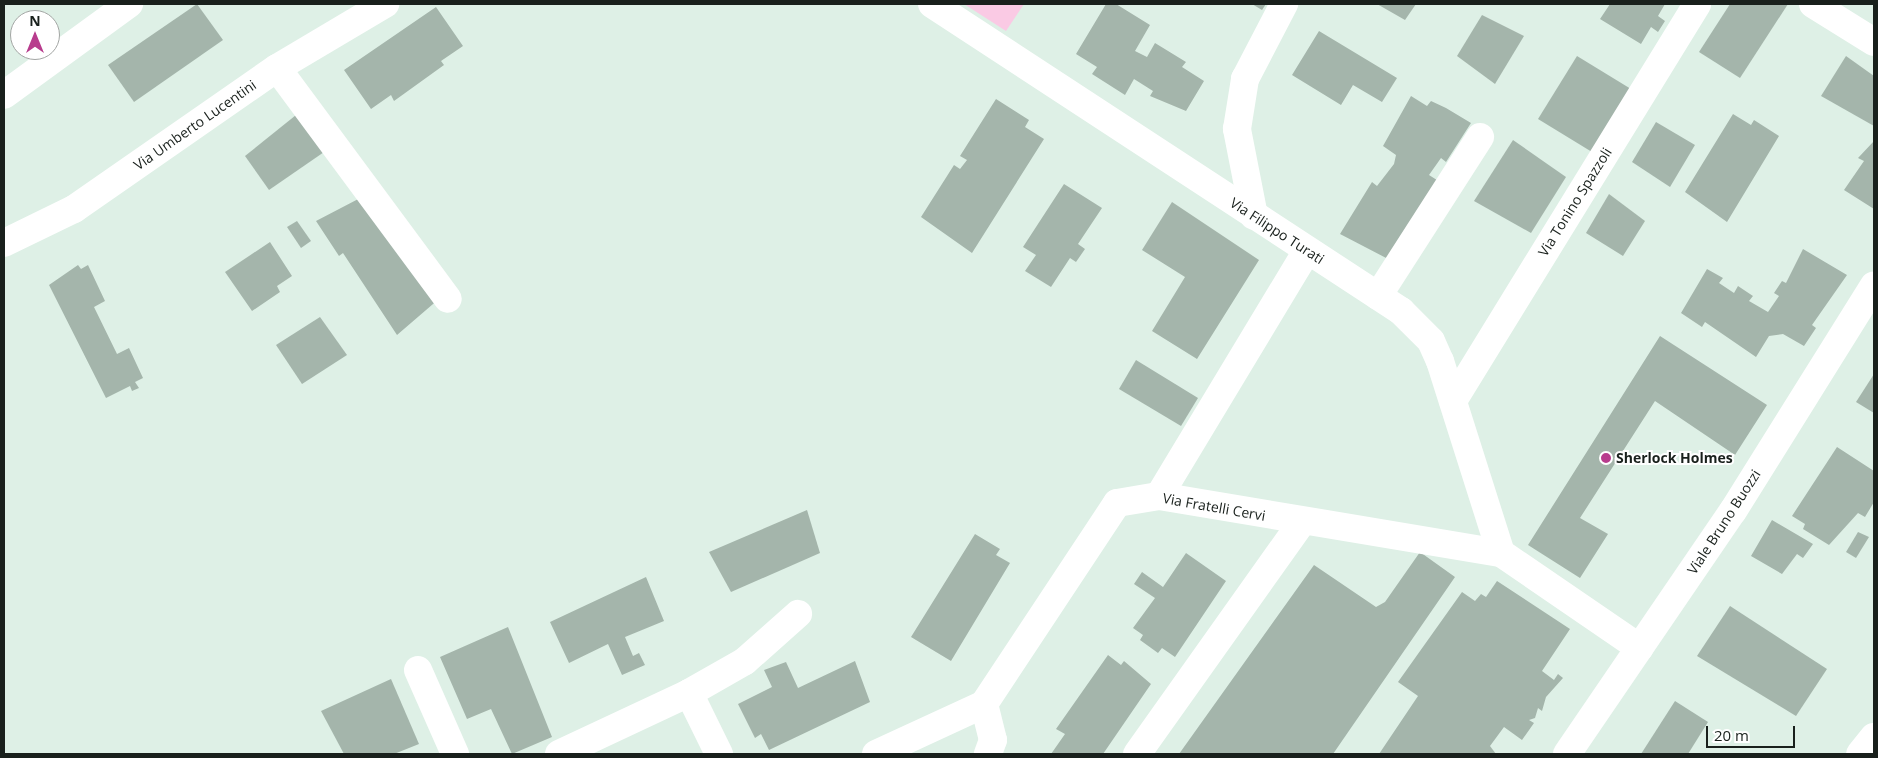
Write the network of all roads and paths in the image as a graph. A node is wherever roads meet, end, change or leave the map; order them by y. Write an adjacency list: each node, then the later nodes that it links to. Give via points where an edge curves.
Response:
1 (129, 4): 10 (street)
2 (385, 4): 7 (street, Via Umberto Lucentini)
3 (932, 4): 12 (street, Via Filippo Turati)
4 (1284, 4): 12 (street, via 1244,79 1237,129)
5 (1697, 4): 18 (street, Via Tonino Spazzoli)
6 (1812, 4): 8 (street)
7 (358, 11): 9 (street, Via Umberto Lucentini)
8 (1874, 42)
9 (277, 68): 13 (street, Via Umberto Lucentini, via 74,209); 17 (street)
10 (4, 95)
11 (1480, 137): 16 (street)
12 (1254, 216): 14 (street, Via Filippo Turati)
13 (4, 243)
14 (1307, 251): 16 (street, Via Filippo Turati); 19 (street)
15 (1874, 286): 23 (street, Viale Bruno Buozzi, via 1733,511)
16 (1378, 296): 18 (street, Via Filippo Turati, via 1430,340)
17 (448, 300)
18 (1453, 401): 21 (street, Via Filippo Turati)
19 (1160, 496): 20 (street, Via Fratelli Cervi); 26 (street, Via Fratelli Cervi, via 1117,503)
20 (1301, 523): 21 (street, Via Fratelli Cervi); 33 (street)
21 (1501, 553): 23 (street, Via Fratelli Cervi)
22 (798, 614): 25 (street, via 746,661)
23 (1640, 648): 34 (street, Viale Bruno Buozzi)
24 (418, 670): 28 (street)
25 (689, 693): 29 (street); 30 (street)
26 (984, 704): 31 (street); 32 (street, via 993,740)
27 (1874, 737): 35 (street)
28 (455, 754)
29 (559, 754)
30 (719, 754)
31 (876, 754)
32 (988, 754)
33 (1137, 754)
34 (1568, 754)
35 (1860, 754)

